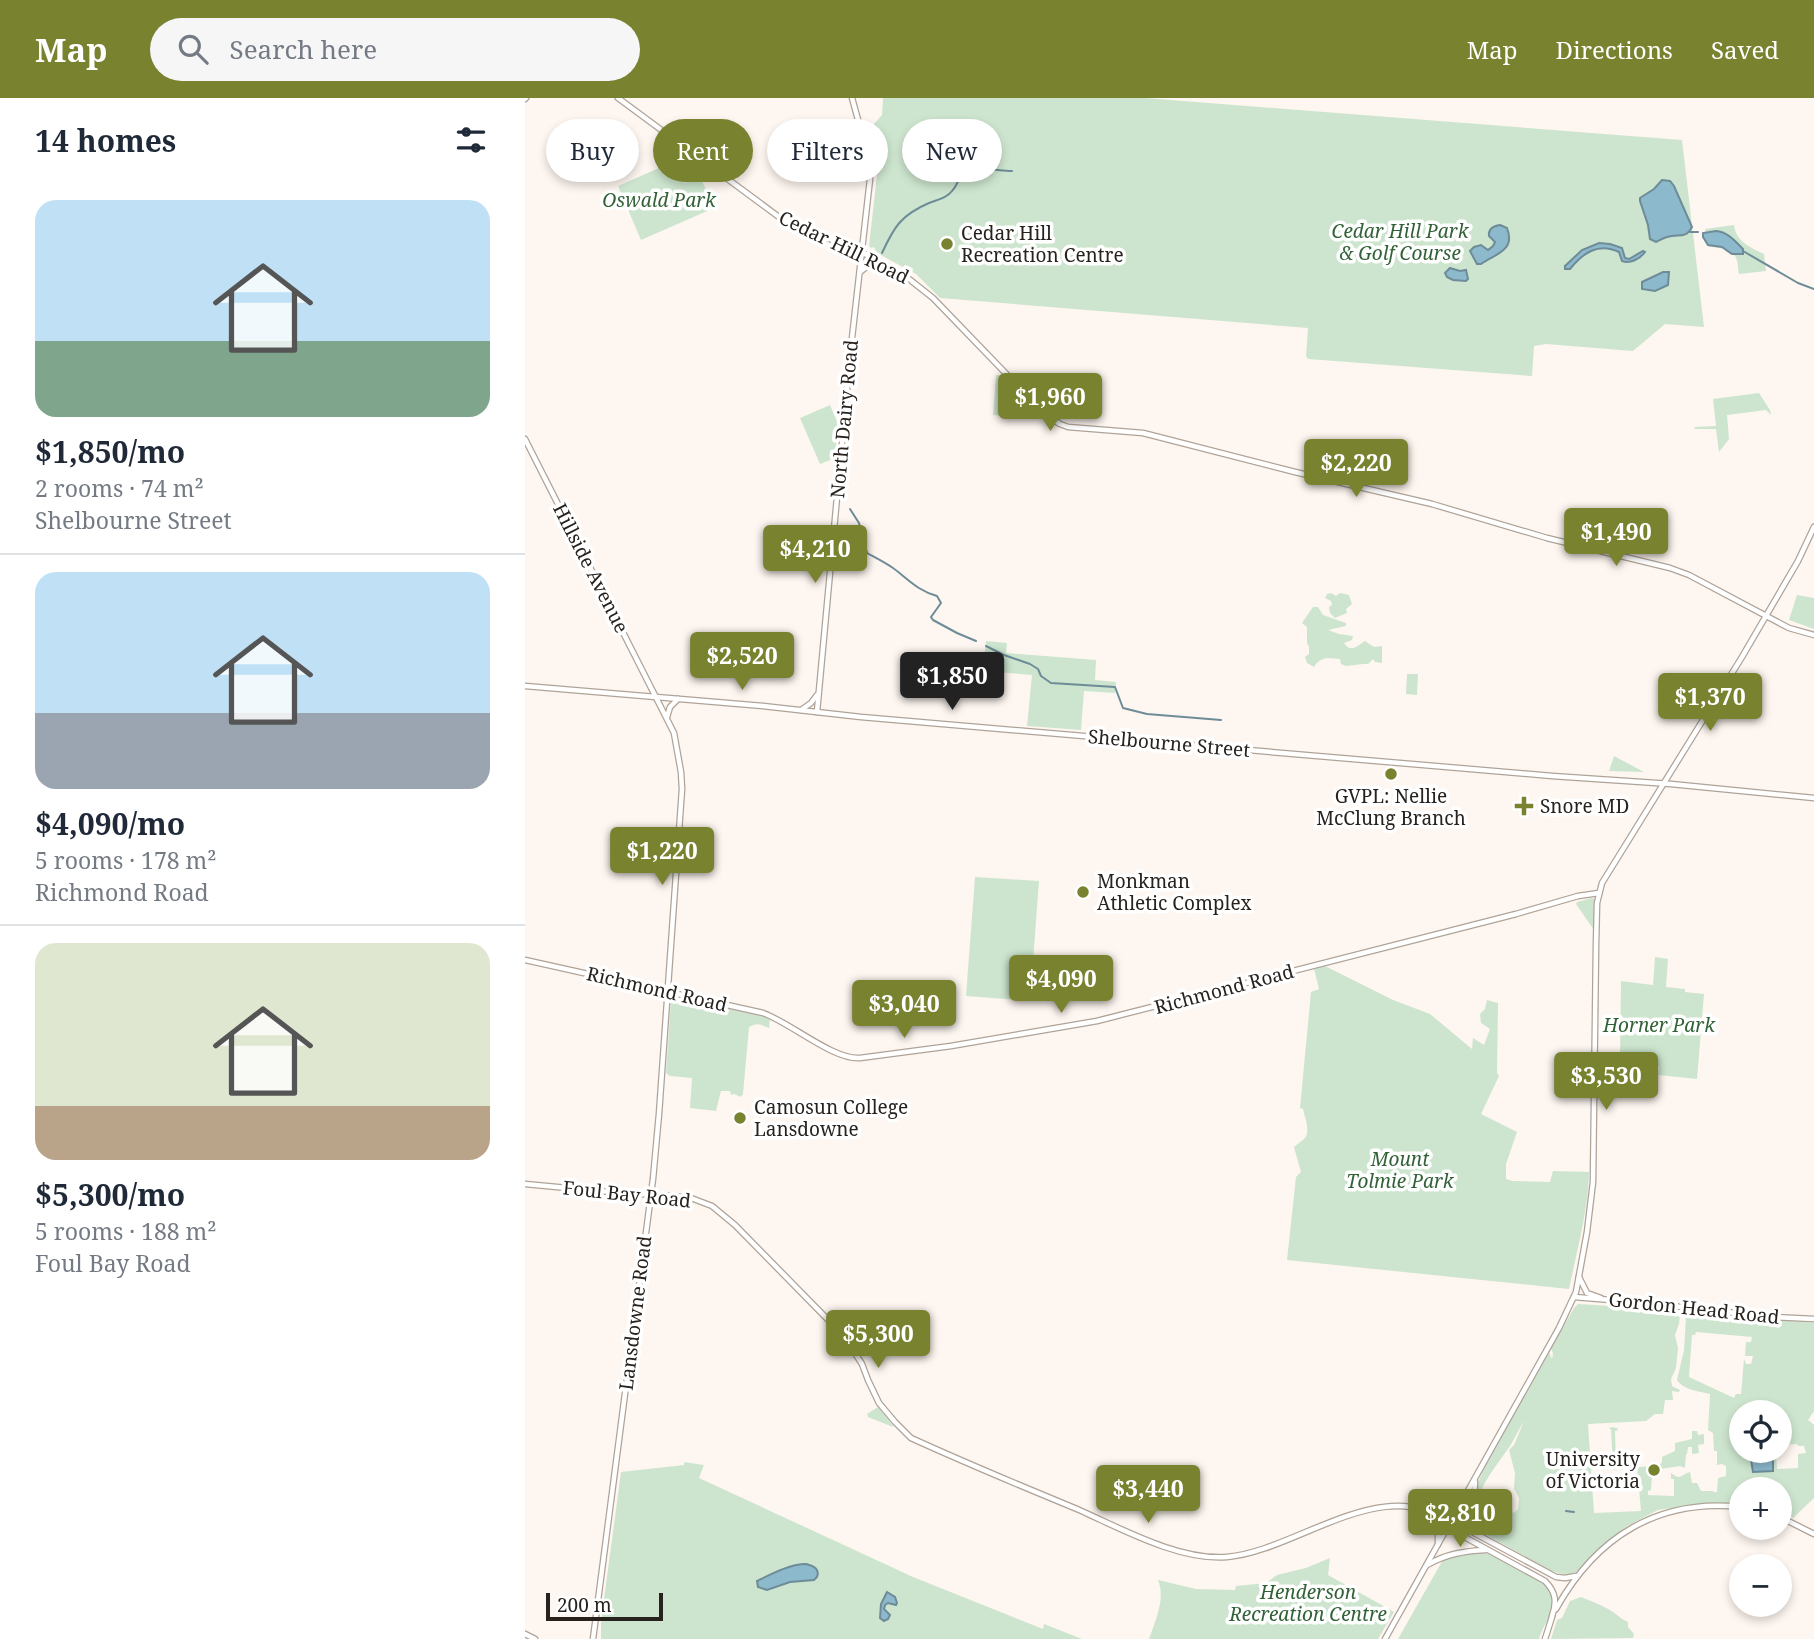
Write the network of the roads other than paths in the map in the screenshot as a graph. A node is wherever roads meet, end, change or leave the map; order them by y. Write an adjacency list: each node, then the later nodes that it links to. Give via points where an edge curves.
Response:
1 (618, 98): 3 (main road, Cedar Hill Road, via 779,217)
2 (852, 98): 3 (main road, North Dairy Road, via 869,165)
3 (862, 252): 4 (main road, Cedar Hill Road); 5 (main road, North Dairy Road)
4 (880, 262): 5 (main road); 8 (main road, Cedar Hill Road, via 933,298 1059,424 1143,433 1669,568)
5 (859, 272): 11 (main road, North Dairy Road)
6 (525, 439): 12 (main road, Hillside Avenue)
7 (1814, 527): 8 (main road)
8 (1766, 616): 9 (main road, Cedar Hill Road); 17 (main road)
9 (1814, 635)
10 (525, 686): 12 (main road, Shelbourne Street)
11 (819, 691): 14 (main road); 15 (main road, North Dairy Road)
12 (657, 698): 13 (main road, Shelbourne Street); 16 (main road, Lansdowne Road)
13 (678, 699): 14 (main road, Shelbourne Street); 16 (main road)
14 (800, 710): 15 (main road, Shelbourne Street)
15 (817, 712): 17 (main road, Shelbourne Street)
16 (667, 718): 21 (main road, Lansdowne Road, via 682,781)
17 (1664, 783): 18 (main road, Shelbourne Street); 19 (main road)
18 (1814, 798)
19 (1599, 893): 21 (main road, Richmond Road, via 1097,1021 860,1058 840,1055 763,1013); 24 (main road, via 1593,1182)
20 (525, 960): 21 (main road, Richmond Road)
21 (667, 991): 23 (main road, Lansdowne Road)
22 (525, 1184): 23 (main road, Foul Bay Road)
23 (651, 1194): 31 (main road, Foul Bay Road, via 702,1201 735,1225 844,1336 879,1403 911,1438 1160,1545 1203,1557 1224,1557 1246,1554 1370,1509 1409,1507); 42 (main road, Lansdowne Road)
24 (1579, 1276): 25 (main road); 26 (main road, via 1587,1293)
25 (1574, 1297): 26 (main road, Gordon Head Road); 28 (main road)
26 (1602, 1299): 27 (main road, Gordon Head Road)
27 (1814, 1319)
28 (1475, 1479): 29 (main road); 35 (main road, via 1473,1518)
29 (1459, 1507): 31 (main road); 33 (main road)
30 (1729, 1507): 39 (main road, via 1693,1507 1654,1517 1610,1542)
31 (1433, 1514): 33 (main road); 36 (main road)
32 (1792, 1523): 34 (main road)
33 (1450, 1524): 35 (main road); 36 (main road); 37 (main road)
34 (1814, 1534)
35 (1483, 1538): 39 (main road, via 1556,1577)
36 (1438, 1545): 38 (main road)
37 (1489, 1550): 38 (main road, via 1450,1554); 40 (main road, via 1548,1583 1555,1599)
38 (1427, 1565): 44 (main road)
39 (1576, 1576): 40 (main road)
40 (1552, 1616): 45 (main road)
41 (525, 1634): 43 (main road)
42 (595, 1637)
43 (535, 1639)
44 (1385, 1639)
45 (1545, 1639)

